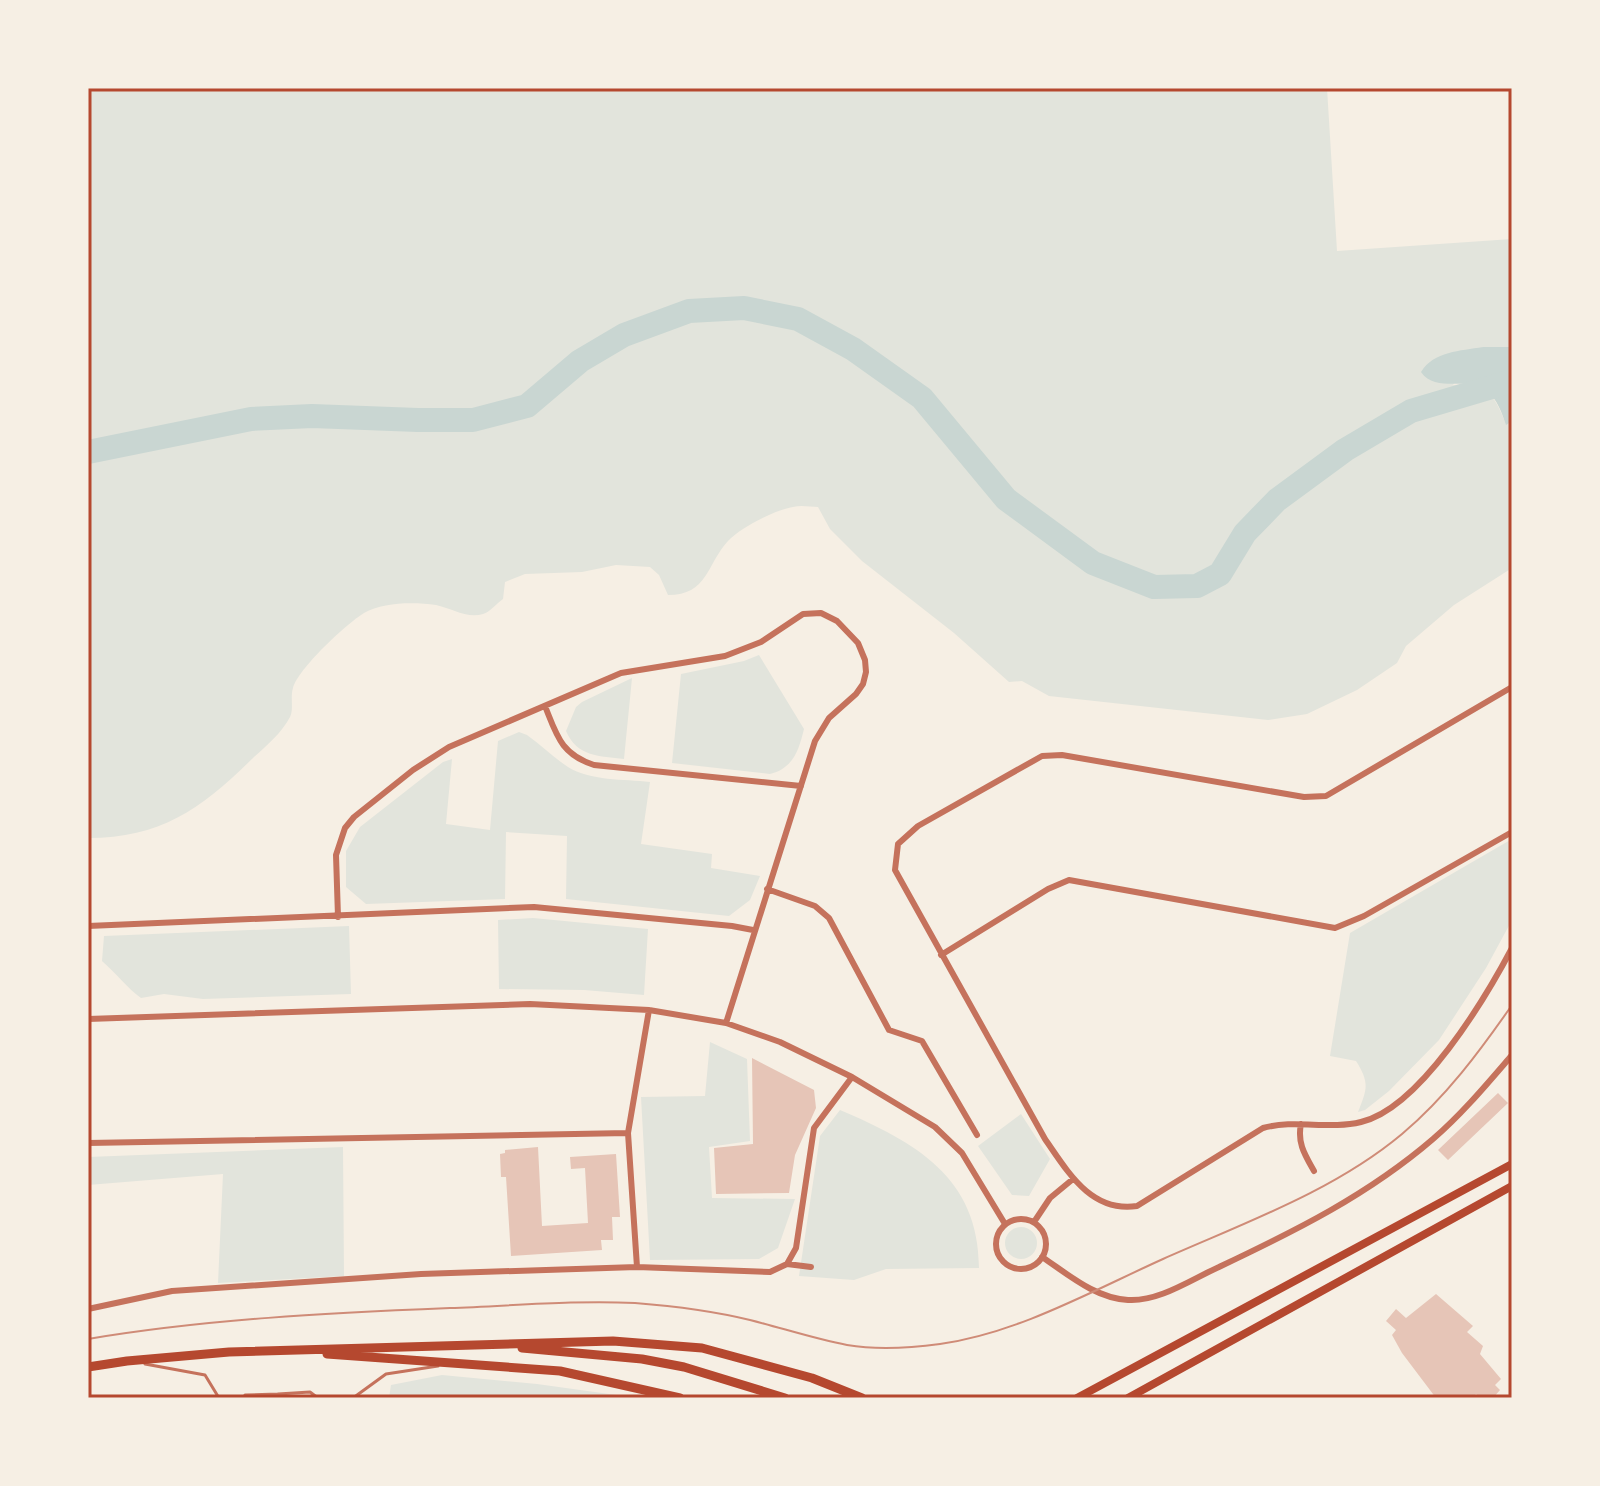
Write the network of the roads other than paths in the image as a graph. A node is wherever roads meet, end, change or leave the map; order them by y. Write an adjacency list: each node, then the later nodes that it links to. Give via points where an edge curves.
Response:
1 (1512, 687): 10 (street, via 1326,796 1304,797 1062,755 1042,756 918,826 898,844 895,870)
2 (545, 706): 3 (street, via 558,738 578,760); 3 (street, via 621,673 725,656 761,642 803,614 821,613 858,643 866,672 856,694 819,730); 6 (street, via 433,756 354,817 336,855)
3 (801, 786): 5 (street)
4 (1512, 832): 10 (street, via 1335,928 1069,880)
5 (767, 889): 8 (street); 18 (street, via 815,906 829,918 889,1030 922,1041)
6 (338, 917): 7 (street); 8 (street, via 534,907)
7 (88, 926)
8 (753, 930): 13 (street)
9 (1512, 948): 16 (street, via 1450,1046 1416,1087 1381,1115 1359,1123)
10 (941, 955): 22 (street)
11 (649, 1010): 12 (street, via 530,1004); 13 (street); 17 (street)
12 (88, 1019)
13 (726, 1023): 15 (street)
14 (1512, 1055): 26 (street, via 1435,1138 1395,1170 1307,1225 1162,1293 1132,1300 1103,1296)
15 (852, 1077): 25 (street, via 935,1127 962,1153); 27 (street, via 814,1128 796,1248)
16 (1301, 1124): 21 (street, via 1298,1135); 22 (street, via 1263,1128 1137,1206 1121,1208 1099,1200)
17 (628, 1133): 19 (street); 28 (street)
18 (977, 1135)
19 (88, 1143)
20 (1512, 1164): 44 (main road)
21 (1314, 1171)
22 (1073, 1179): 24 (street, via 1050,1198)
23 (1512, 1186): 45 (main road)
24 (1034, 1222): 25 (street, via 1019,1219); 26 (street, via 1046,1242)
25 (1005, 1224): 26 (street, via 996,1246 1008,1266 1031,1267)
26 (1042, 1257)
27 (787, 1264): 28 (street, via 770,1272); 29 (street)
28 (637, 1267): 30 (street, via 421,1274 172,1291)
29 (811, 1267)
30 (88, 1309)
31 (466, 1344): 32 (main road); 42 (main road, via 642,1359); 43 (main road, via 613,1341 702,1348 812,1378)
32 (276, 1350): 33 (main road); 34 (main road)
33 (127, 1361): 35 (main road); 37 (lane, via 205,1375)
34 (462, 1363): 40 (lane, via 386,1374); 41 (main road, via 560,1371)
35 (88, 1367)
36 (278, 1396): 38 (lane); 39 (lane, via 310,1392)
37 (219, 1398)
38 (243, 1398)
39 (318, 1398)
40 (353, 1398)
41 (680, 1398)
42 (785, 1398)
43 (862, 1398)
44 (1077, 1398)
45 (1128, 1398)

